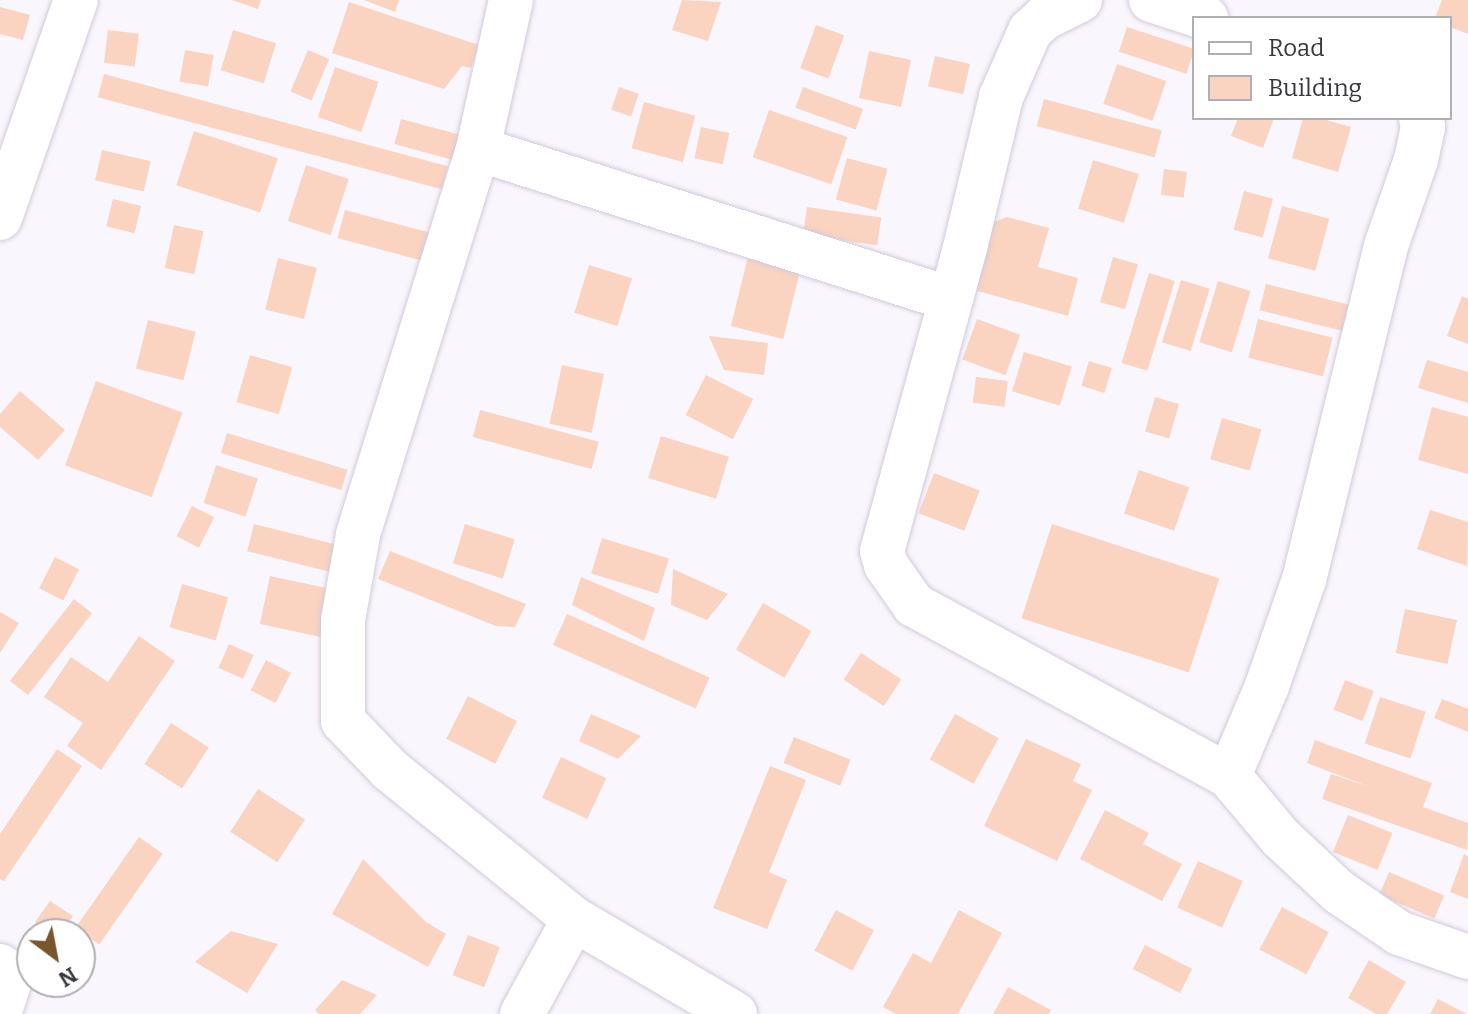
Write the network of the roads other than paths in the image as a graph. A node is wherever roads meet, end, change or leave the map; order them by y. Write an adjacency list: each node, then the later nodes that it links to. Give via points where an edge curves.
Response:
1 (76, 0): 8 (street)
2 (511, 0): 7 (street)
3 (1080, 0): 9 (street, via 1044,18 1021,45 1001,97)
4 (1151, 0): 5 (street)
5 (1200, 16)
6 (1421, 120): 10 (street, via 1416,160 1386,246 1304,580)
7 (478, 149): 9 (street); 11 (street, via 358,535 343,620 343,721 390,770)
8 (0, 218)
9 (951, 299): 10 (street, via 882,551 890,575 914,605)
10 (1229, 776): 12 (street, via 1281,838 1339,892 1399,933)
11 (574, 919): 15 (street); 16 (street)
12 (1468, 957)
13 (0, 966): 14 (street, via 12,974)
14 (0, 1011)
15 (522, 1014)
16 (735, 1014)

